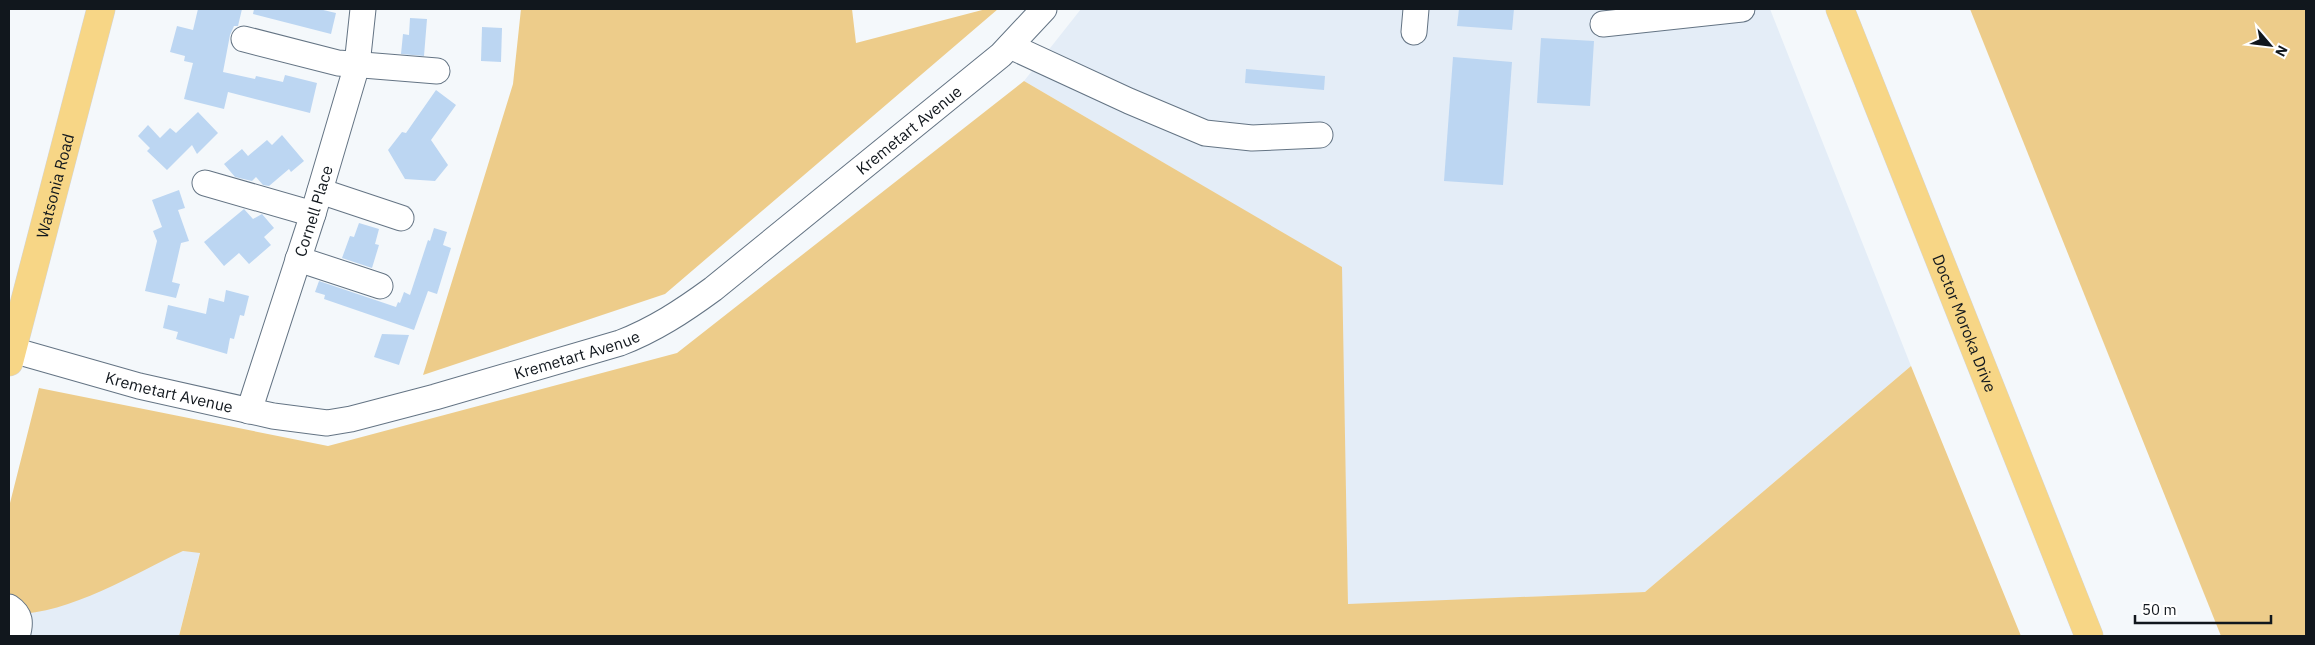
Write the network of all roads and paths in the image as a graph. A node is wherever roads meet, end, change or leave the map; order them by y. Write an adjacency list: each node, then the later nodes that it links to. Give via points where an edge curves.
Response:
1 (101, 9): 17 (main road, Watsonia Road)
2 (363, 9): 9 (street, Cornell Place)
3 (1044, 9): 8 (street, Kremetart Avenue)
4 (1742, 9): 6 (street)
5 (1840, 9): 21 (main road, Doctor Moroka Drive)
6 (1602, 24)
7 (244, 39): 9 (street)
8 (1010, 46): 11 (street, via 1205,133 1252,138); 18 (street, Kremetart Avenue, via 713,289 647,333 482,384 351,419 326,423)
9 (357, 65): 10 (street); 13 (street, Cornell Place)
10 (436, 71)
11 (1320, 135)
12 (205, 183): 13 (street)
13 (316, 203): 14 (street); 15 (street, Cornell Place)
14 (401, 218)
15 (298, 259): 16 (street); 18 (street, Cornell Place)
16 (380, 286)
17 (10, 353): 18 (street, Kremetart Avenue)
18 (248, 411)
19 (9, 607): 20 (street, via 20,618)
20 (17, 636)
21 (2089, 636)

